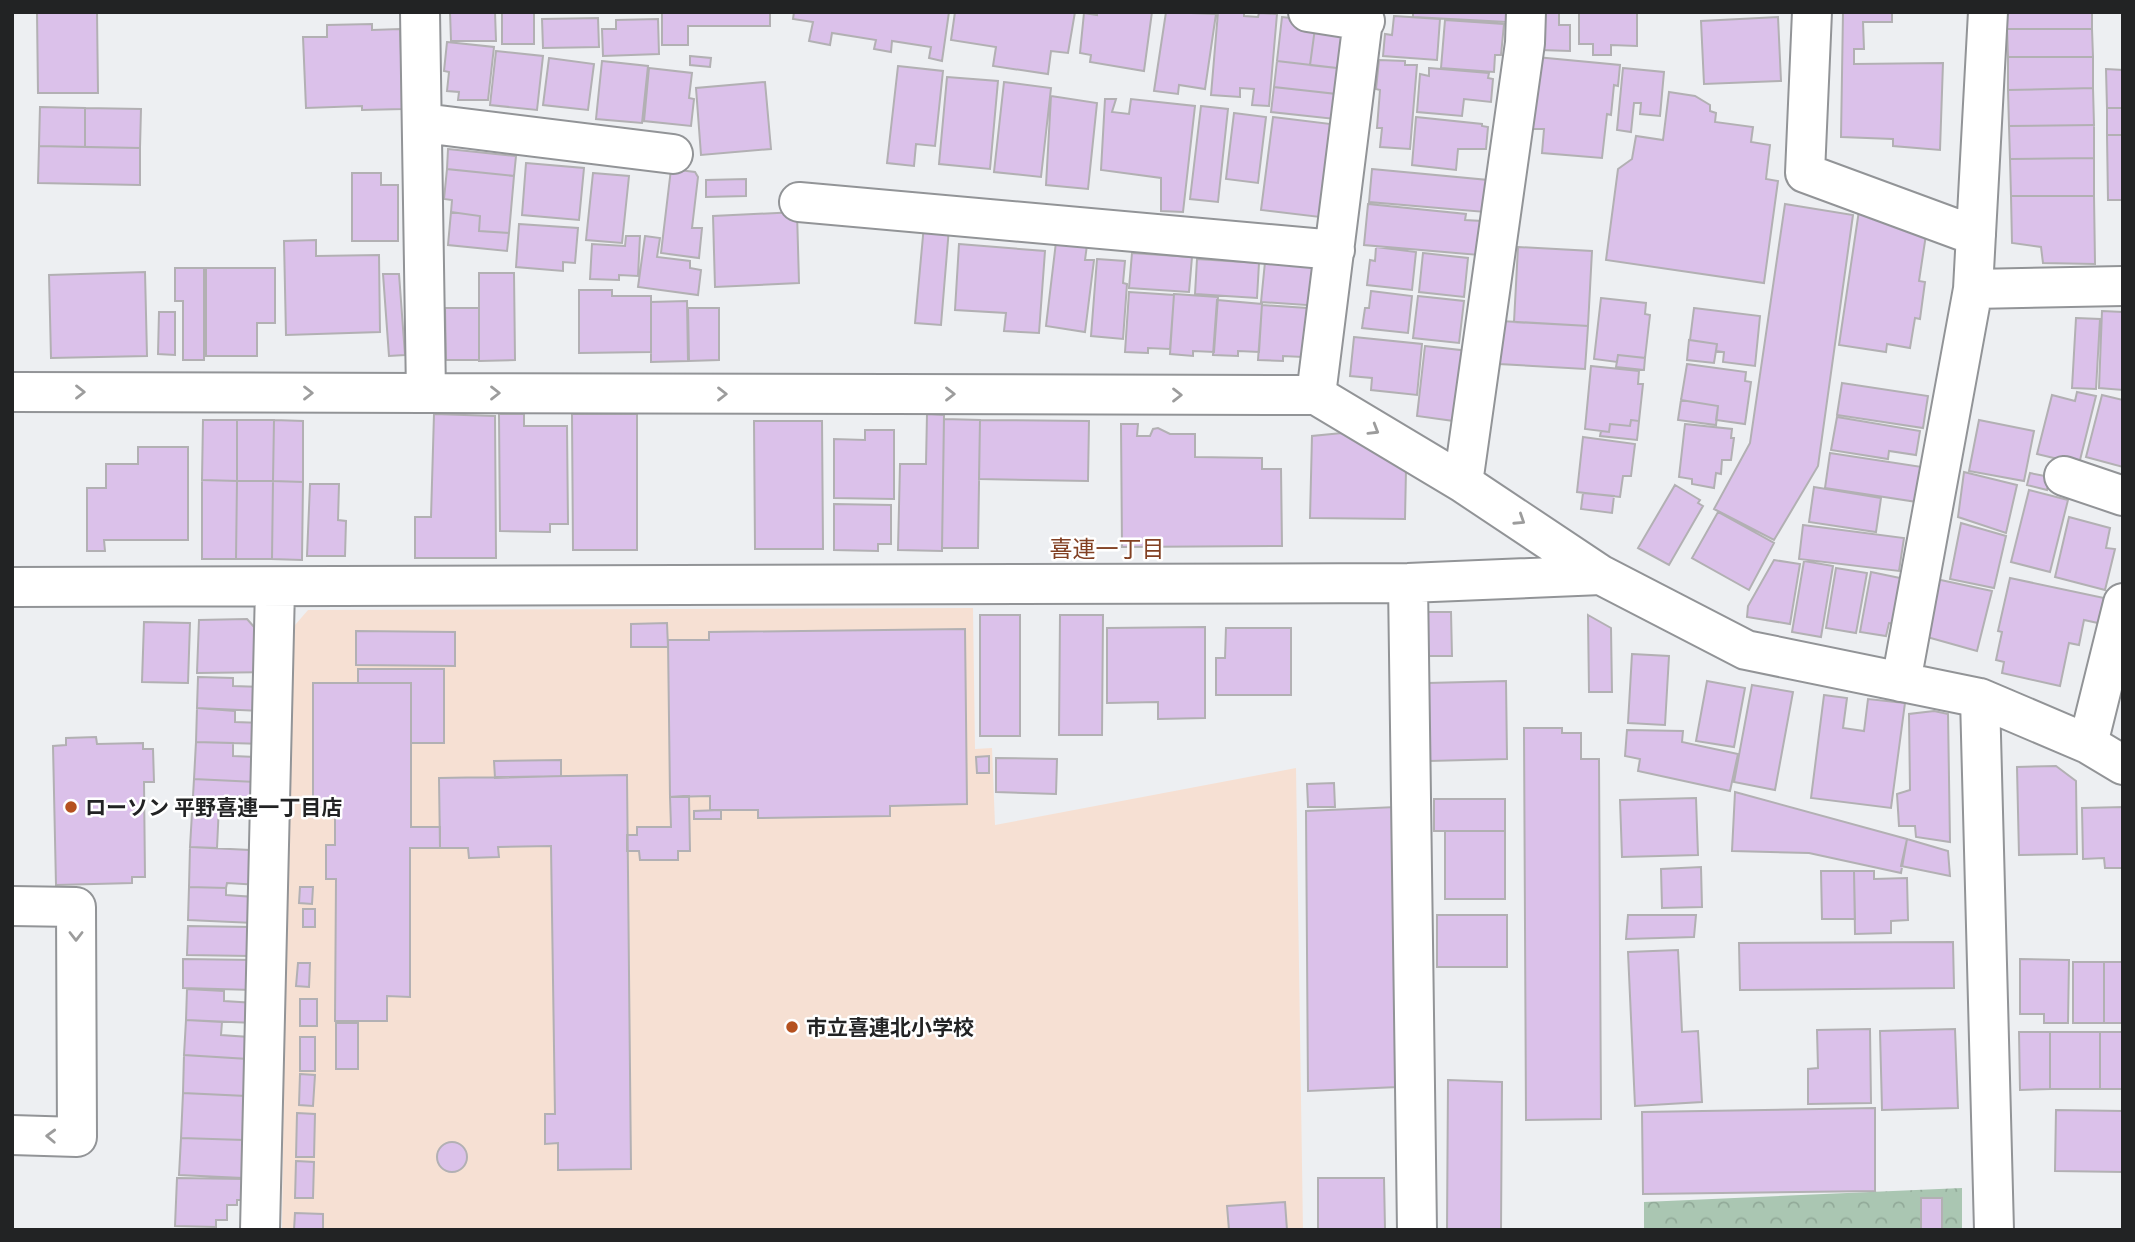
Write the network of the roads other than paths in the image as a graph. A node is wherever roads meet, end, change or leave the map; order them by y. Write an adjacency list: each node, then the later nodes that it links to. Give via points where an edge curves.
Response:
1 (420, 12): 7 (street)
2 (1308, 12): 6 (street)
3 (1526, 12): 18 (street)
4 (1812, 12): 10 (street, via 1805,173)
5 (1988, 12): 10 (street)
6 (1364, 16): 11 (street)
7 (423, 123): 8 (street); 15 (street)
8 (673, 154)
9 (799, 202): 11 (street)
10 (1976, 236): 13 (street)
11 (1335, 250): 16 (street)
12 (2123, 286): 13 (street)
13 (1973, 289): 25 (street)
14 (12, 391): 15 (street, one-way to 15)
15 (426, 393): 16 (street, one-way to 16)
16 (1316, 395): 18 (street, one-way to 18)
17 (2064, 476): 19 (street)
18 (1463, 483): 20 (street, one-way to 20)
19 (2123, 496)
20 (1601, 575): 21 (street); 25 (street, via 1746,650)
21 (1408, 583): 23 (street); 32 (street)
22 (12, 587): 23 (street)
23 (275, 587): 31 (street)
24 (2123, 603): 27 (street)
25 (1901, 682): 26 (street)
26 (1980, 698): 27 (street); 33 (street)
27 (2088, 744): 28 (street)
28 (2123, 765)
29 (12, 906): 30 (street, one-way to 30, via 76,907 77,1137)
30 (12, 1135)
31 (260, 1230)
32 (1418, 1230)
33 (1994, 1230)

